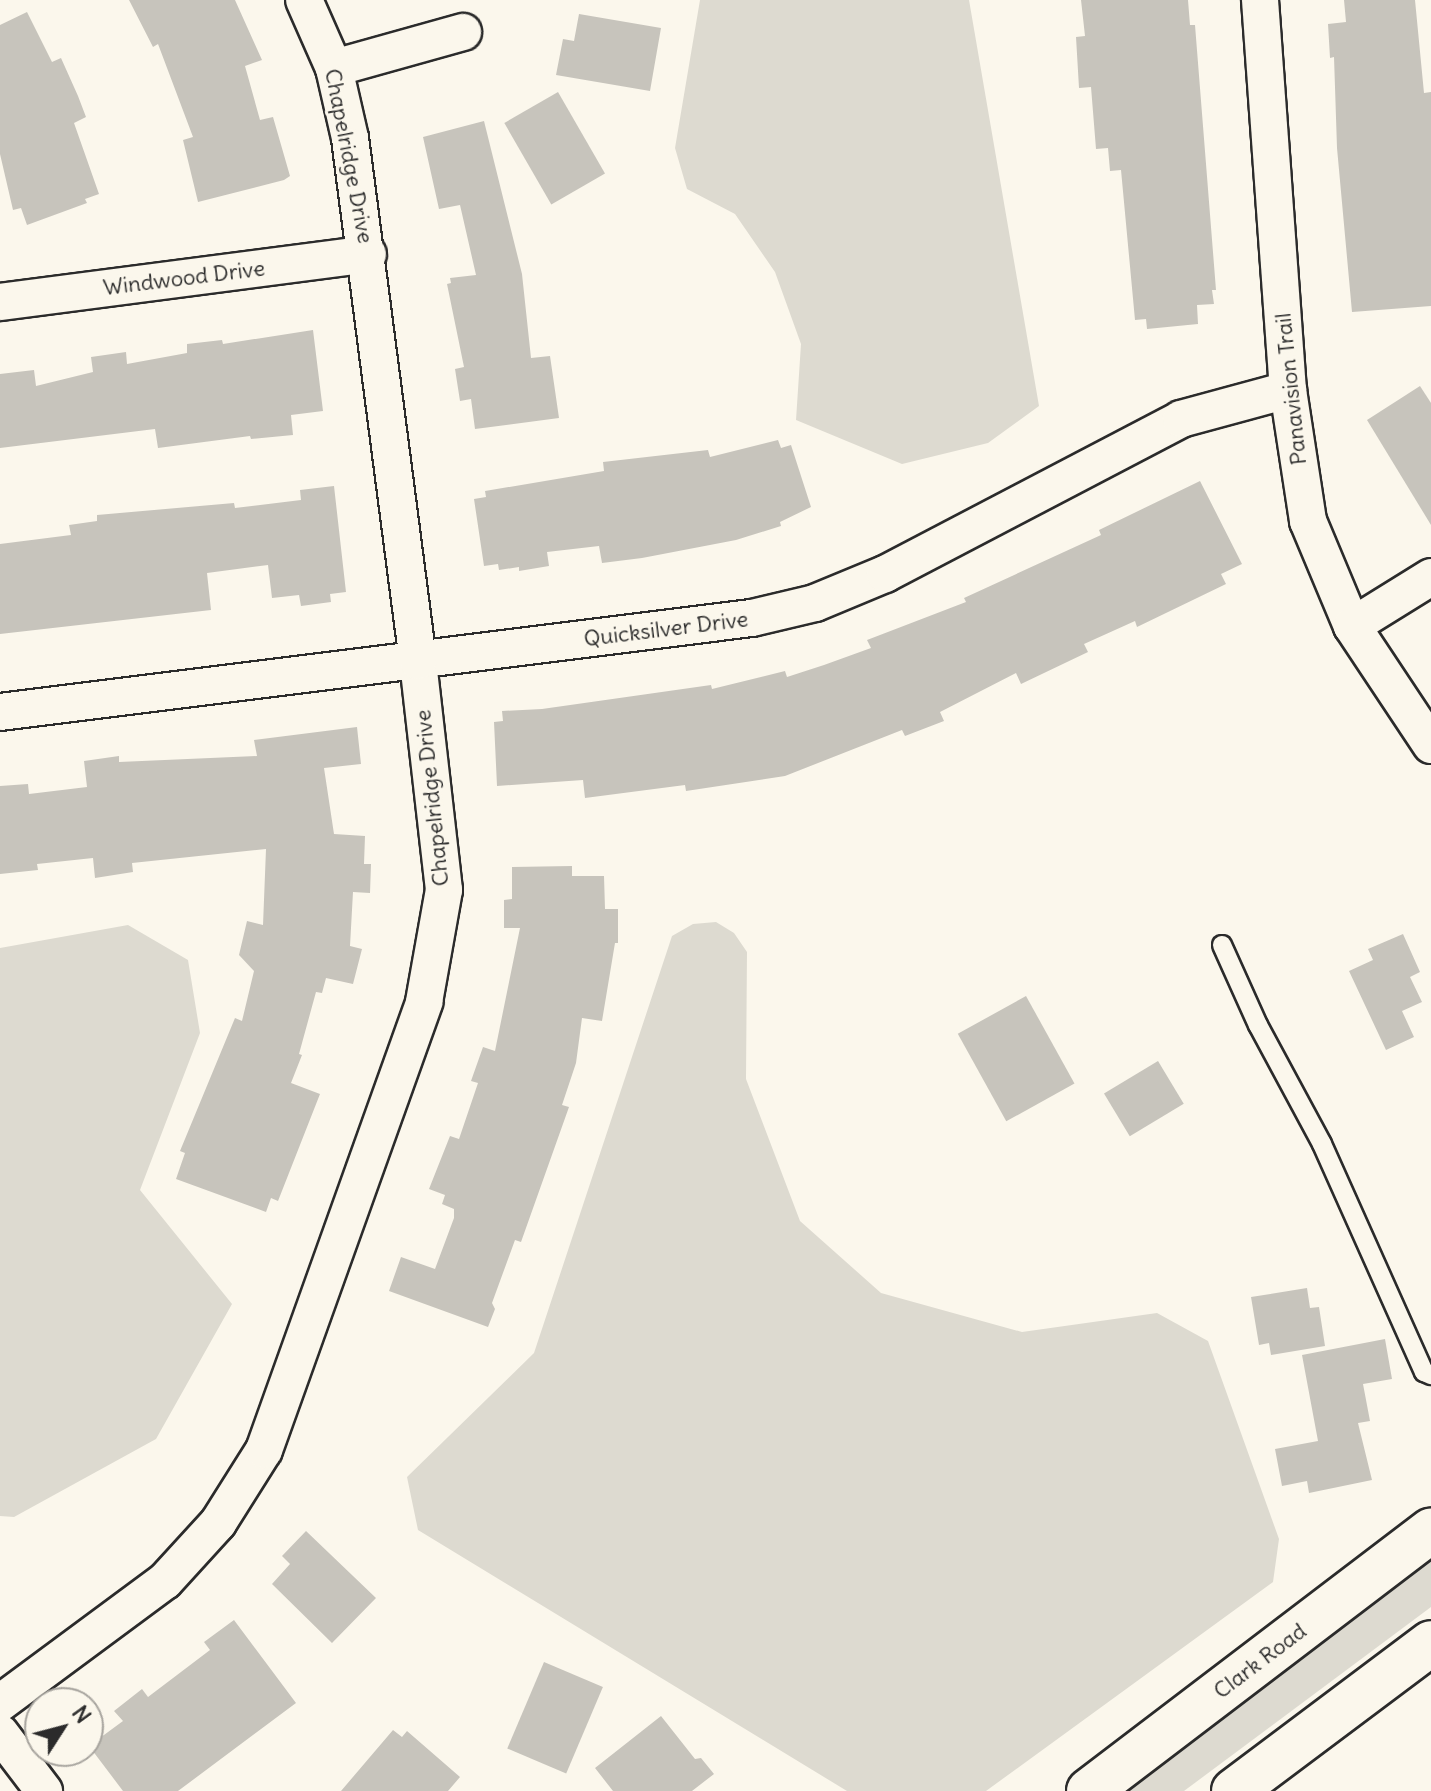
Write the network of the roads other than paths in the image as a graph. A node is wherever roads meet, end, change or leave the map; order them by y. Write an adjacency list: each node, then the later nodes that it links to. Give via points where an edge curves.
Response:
1 (304, 0): 4 (street, Chapelridge Drive)
2 (1260, 0): 7 (street, Panavision Trail)
3 (463, 32): 4 (street)
4 (334, 68): 5 (street, Chapelridge Drive)
5 (368, 254): 6 (street, Windwood Drive); 10 (street, Chapelridge Drive)
6 (0, 302)
7 (1288, 390): 9 (street, Panavision Trail, via 1308,521); 10 (street, Quicksilver Drive, via 1181,419 885,574 815,603 752,618)
8 (1431, 577): 9 (street)
9 (1352, 626): 12 (street, Panavision Trail)
10 (418, 661): 11 (street, Quicksilver Drive); 17 (street, Chapelridge Drive, via 444,890 424,1002 264,1450 218,1523 165,1581)
11 (0, 712)
12 (1431, 745)
13 (1222, 945): 14 (lane, via 1322,1144 1424,1372)
14 (1431, 1375)
15 (1431, 1530): 20 (main road, Clark Road)
16 (1431, 1643): 21 (main road)
17 (0, 1703)
18 (0, 1733): 19 (street)
19 (44, 1791)
20 (1089, 1791)
21 (1234, 1791)

